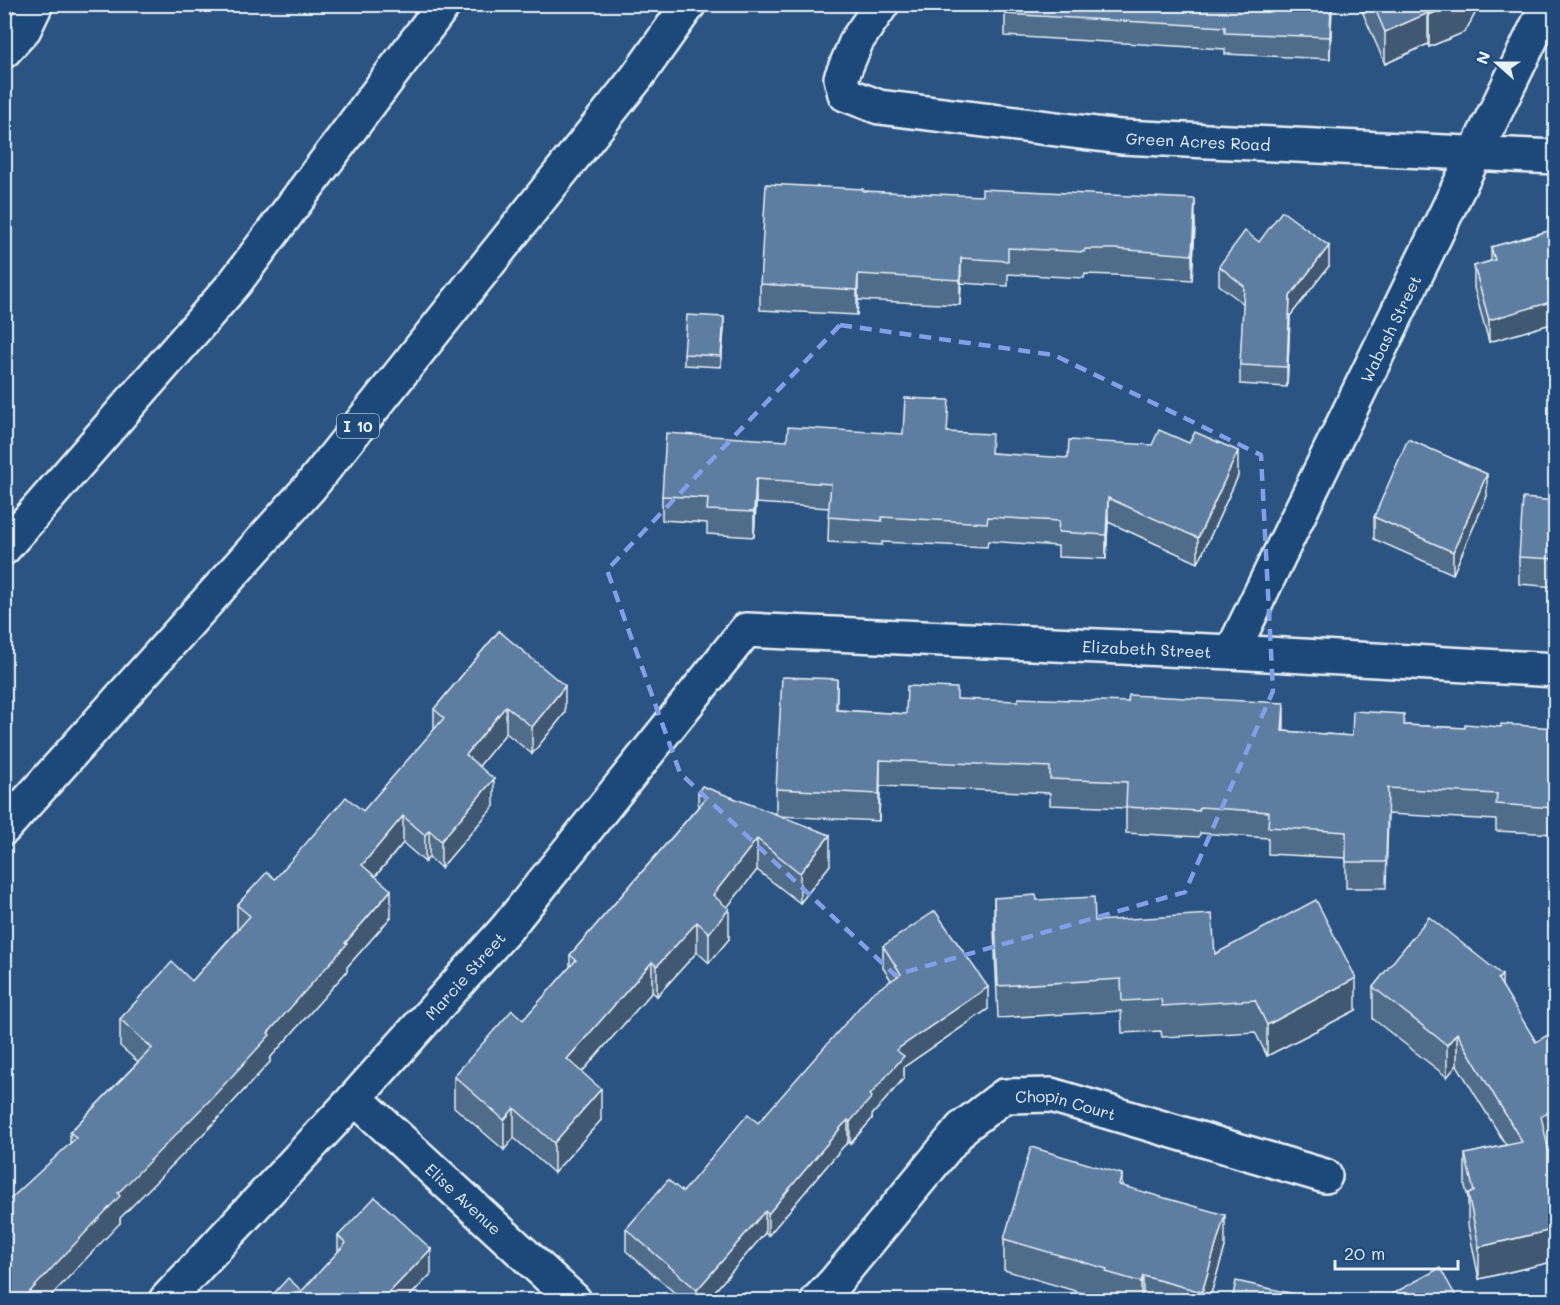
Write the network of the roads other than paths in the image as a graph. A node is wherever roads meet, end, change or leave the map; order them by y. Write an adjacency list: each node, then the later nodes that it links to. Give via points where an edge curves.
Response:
1 (36, 4): 6 (main road, via 24,29)
2 (444, 4): 9 (main road, via 234,284)
3 (688, 4): 13 (main road, I 10, via 631,84 310,487)
4 (882, 4): 7 (main road, Green Acres Road, via 857,40 841,78 844,94 879,107 1121,137)
5 (1548, 4): 7 (main road, Wabash Street)
6 (4, 51)
7 (1477, 153): 8 (main road, Green Acres Road); 11 (main road, Wabash Street)
8 (1556, 157)
9 (4, 548)
10 (741, 633): 11 (main road, Elizabeth Street, via 758,630); 14 (main road, Marcie Street, via 507,929)
11 (1232, 652): 12 (main road, Elizabeth Street)
12 (1556, 670)
13 (4, 828)
14 (355, 1098): 16 (main road, Marcie Street); 17 (main road, Elise Avenue)
15 (1325, 1176): 18 (main road, Chopin Court, via 1051,1095 1004,1096 962,1128)
16 (166, 1300)
17 (574, 1300)
18 (818, 1300)

